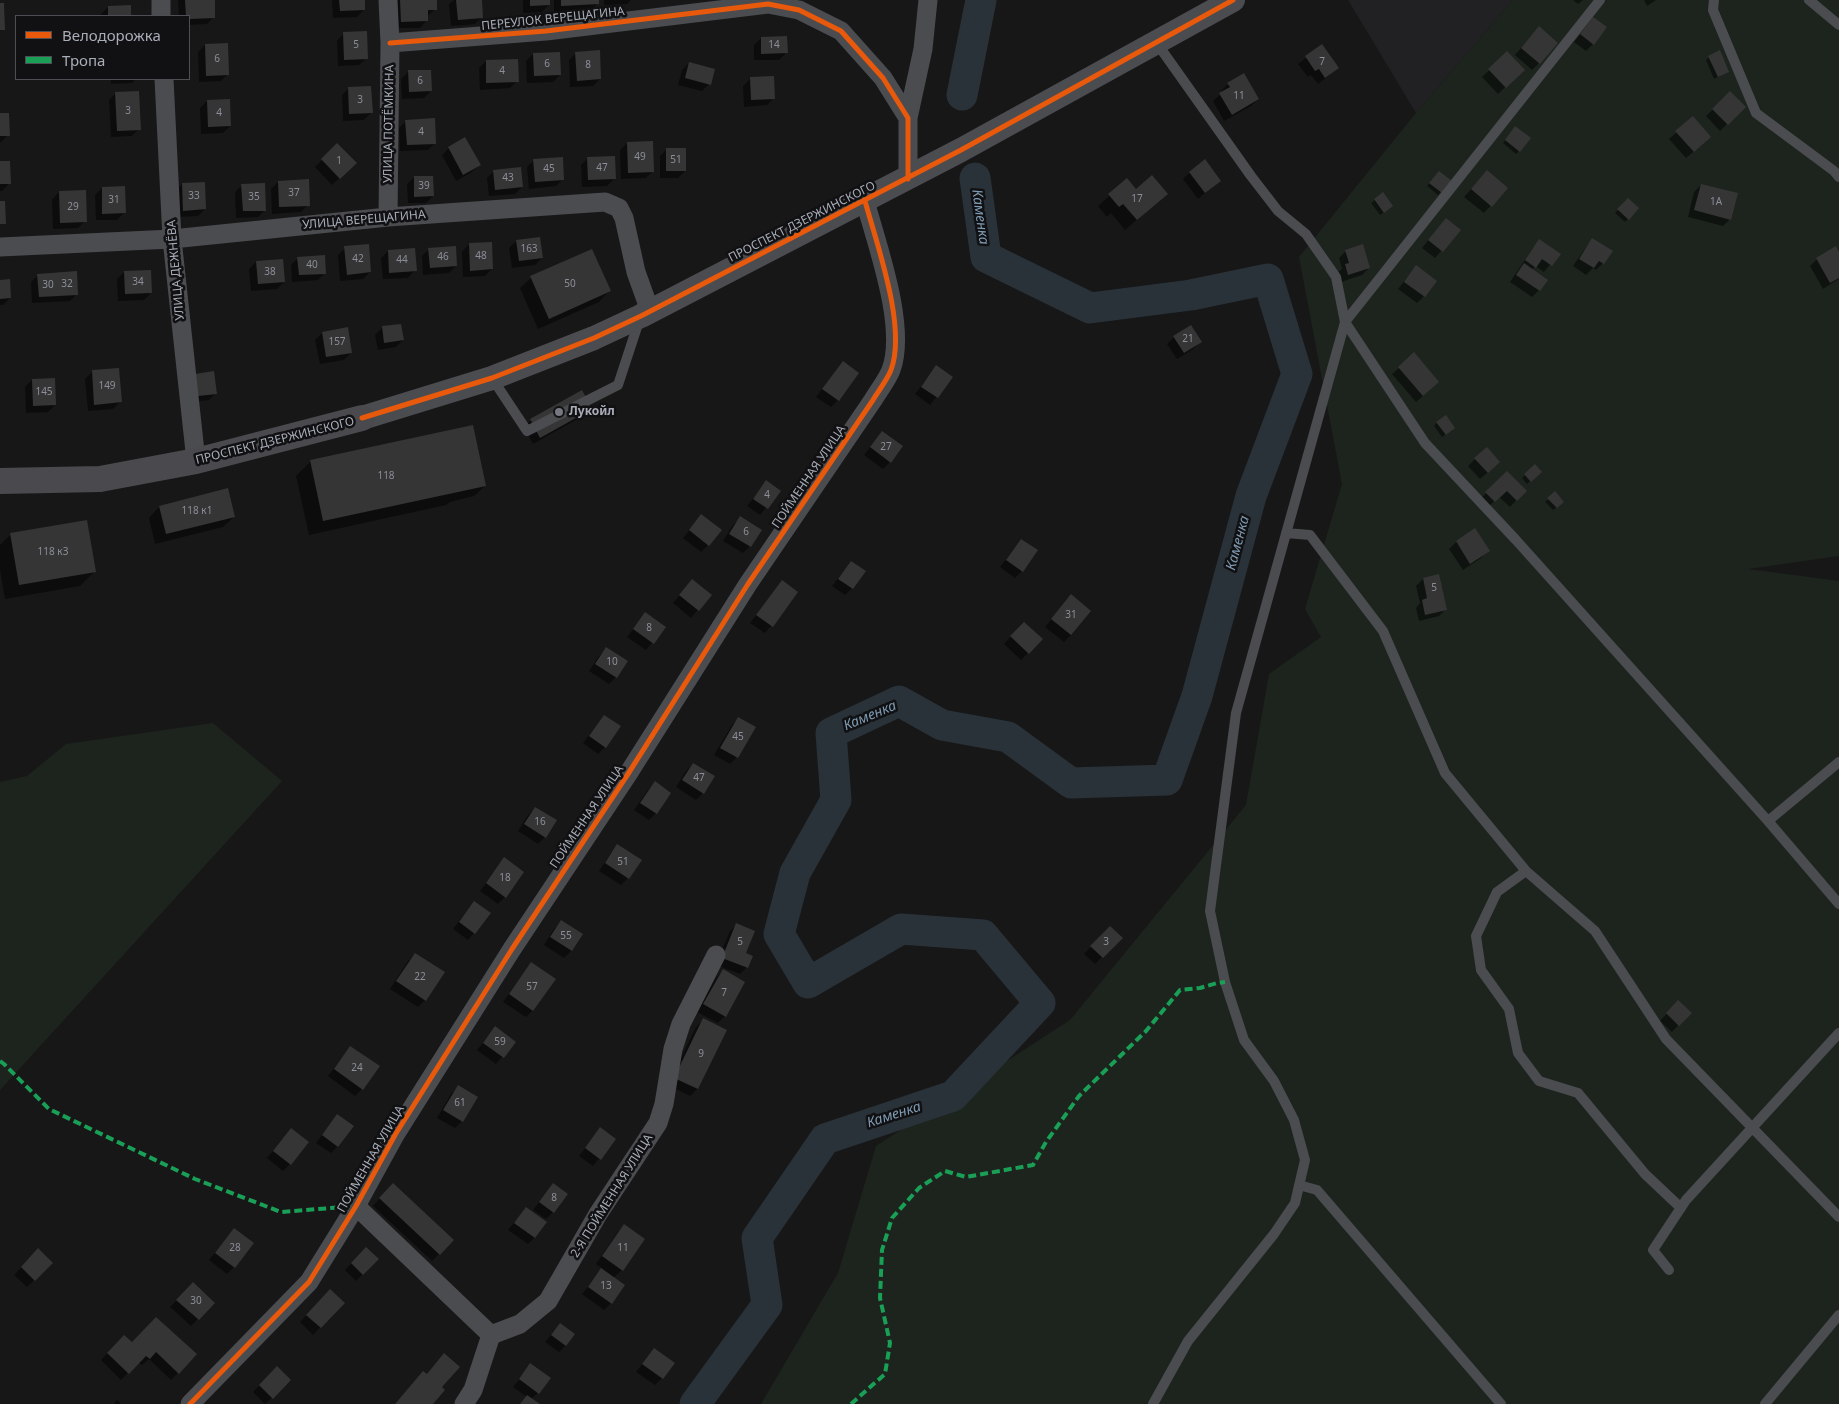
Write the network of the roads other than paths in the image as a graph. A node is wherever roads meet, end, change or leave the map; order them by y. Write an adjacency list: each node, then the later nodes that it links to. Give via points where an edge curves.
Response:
1 (161, 0): 8 (street)
2 (388, 0): 11 (street, УЛИЦА ПОТЁМКИНА)
3 (928, 0): 13 (street, via 923,49)
4 (1233, 0): 10 (street, ПРОСПЕКТ ДЗЕРЖИНСКОГО)
5 (1600, 0): 21 (lane)
6 (1714, 0): 14 (lane, via 1713,10 1756,113)
7 (1809, 0): 9 (lane)
8 (161, 15)
9 (1839, 25)
10 (1156, 42): 15 (street, ПРОСПЕКТ ДЗЕРЖИНСКОГО); 21 (lane, via 1251,176 1278,211 1306,234 1336,277)
11 (390, 43): 13 (street, ПЕРЕУЛОК ВЕРЕЩАГИНА, via 546,31 768,4 799,10 841,31 883,78); 17 (street, УЛИЦА ПОТЁМКИНА)
12 (164, 80): 18 (street, УЛИЦА ДЕЖНЁВА)
13 (908, 118): 15 (street)
14 (1839, 178)
15 (908, 179): 16 (street, ПРОСПЕКТ ДЗЕРЖИНСКОГО)
16 (865, 201): 20 (street, ПРОСПЕКТ ДЗЕРЖИНСКОГО); 35 (street, ПОЙМЕННАЯ УЛИЦА, via 893,311 895,345 891,370 512,949 396,1134)
17 (388, 217): 18 (street, УЛИЦА ВЕРЕЩАГИНА); 20 (street, УЛИЦА ВЕРЕЩАГИНА, via 605,202 619,208 624,218)
18 (172, 239): 19 (street, УЛИЦА ВЕРЕЩАГИНА); 24 (street, УЛИЦА ДЕЖНЁВА)
19 (0, 247)
20 (646, 314): 22 (street, ПРОСПЕКТ ДЗЕРЖИНСКОГО); 22 (lane, via 618,385 526,431)
21 (1345, 322): 26 (lane); 28 (lane, via 1425,443)
22 (492, 378): 23 (street, ПРОСПЕКТ ДЗЕРЖИНСКОГО)
23 (362, 418): 24 (main road, ПРОСПЕКТ ДЗЕРЖИНСКОГО)
24 (196, 461): 25 (main road, ПРОСПЕКТ ДЗЕРЖИНСКОГО, via 100,479)
25 (0, 480)
26 (1286, 532): 29 (lane, via 1310,535 1383,630 1445,773); 34 (lane, via 1236,713 1210,911 1225,982 1244,1040 1274,1080 1294,1120 1305,1160)
27 (1839, 762): 28 (lane)
28 (1768, 821): 30 (lane)
29 (1526, 871): 33 (lane, via 1595,931 1666,1040); 36 (lane, via 1496,892 1476,936 1481,970 1509,1009 1518,1053 1539,1080 1578,1093 1645,1174)
30 (1839, 904)
31 (716, 955): 40 (street, 2-Я ПОЙМЕННАЯ УЛИЦА, via 681,1024 658,1123 598,1214 548,1301 520,1324)
32 (1839, 1033): 33 (lane)
33 (1752, 1127): 36 (lane); 37 (lane)
34 (1299, 1184): 43 (lane, via 1295,1203 1188,1341); 44 (lane, via 1317,1190)
35 (356, 1206): 40 (street); 41 (street, ПОЙМЕННАЯ УЛИЦА, via 309,1282)
36 (1681, 1208): 38 (lane, via 1653,1250)
37 (1839, 1217)
38 (1669, 1270)
39 (1839, 1315): 45 (lane)
40 (491, 1335): 42 (street, via 473,1390)
41 (190, 1404)
42 (464, 1404)
43 (1153, 1404)
44 (1501, 1404)
45 (1765, 1404)

